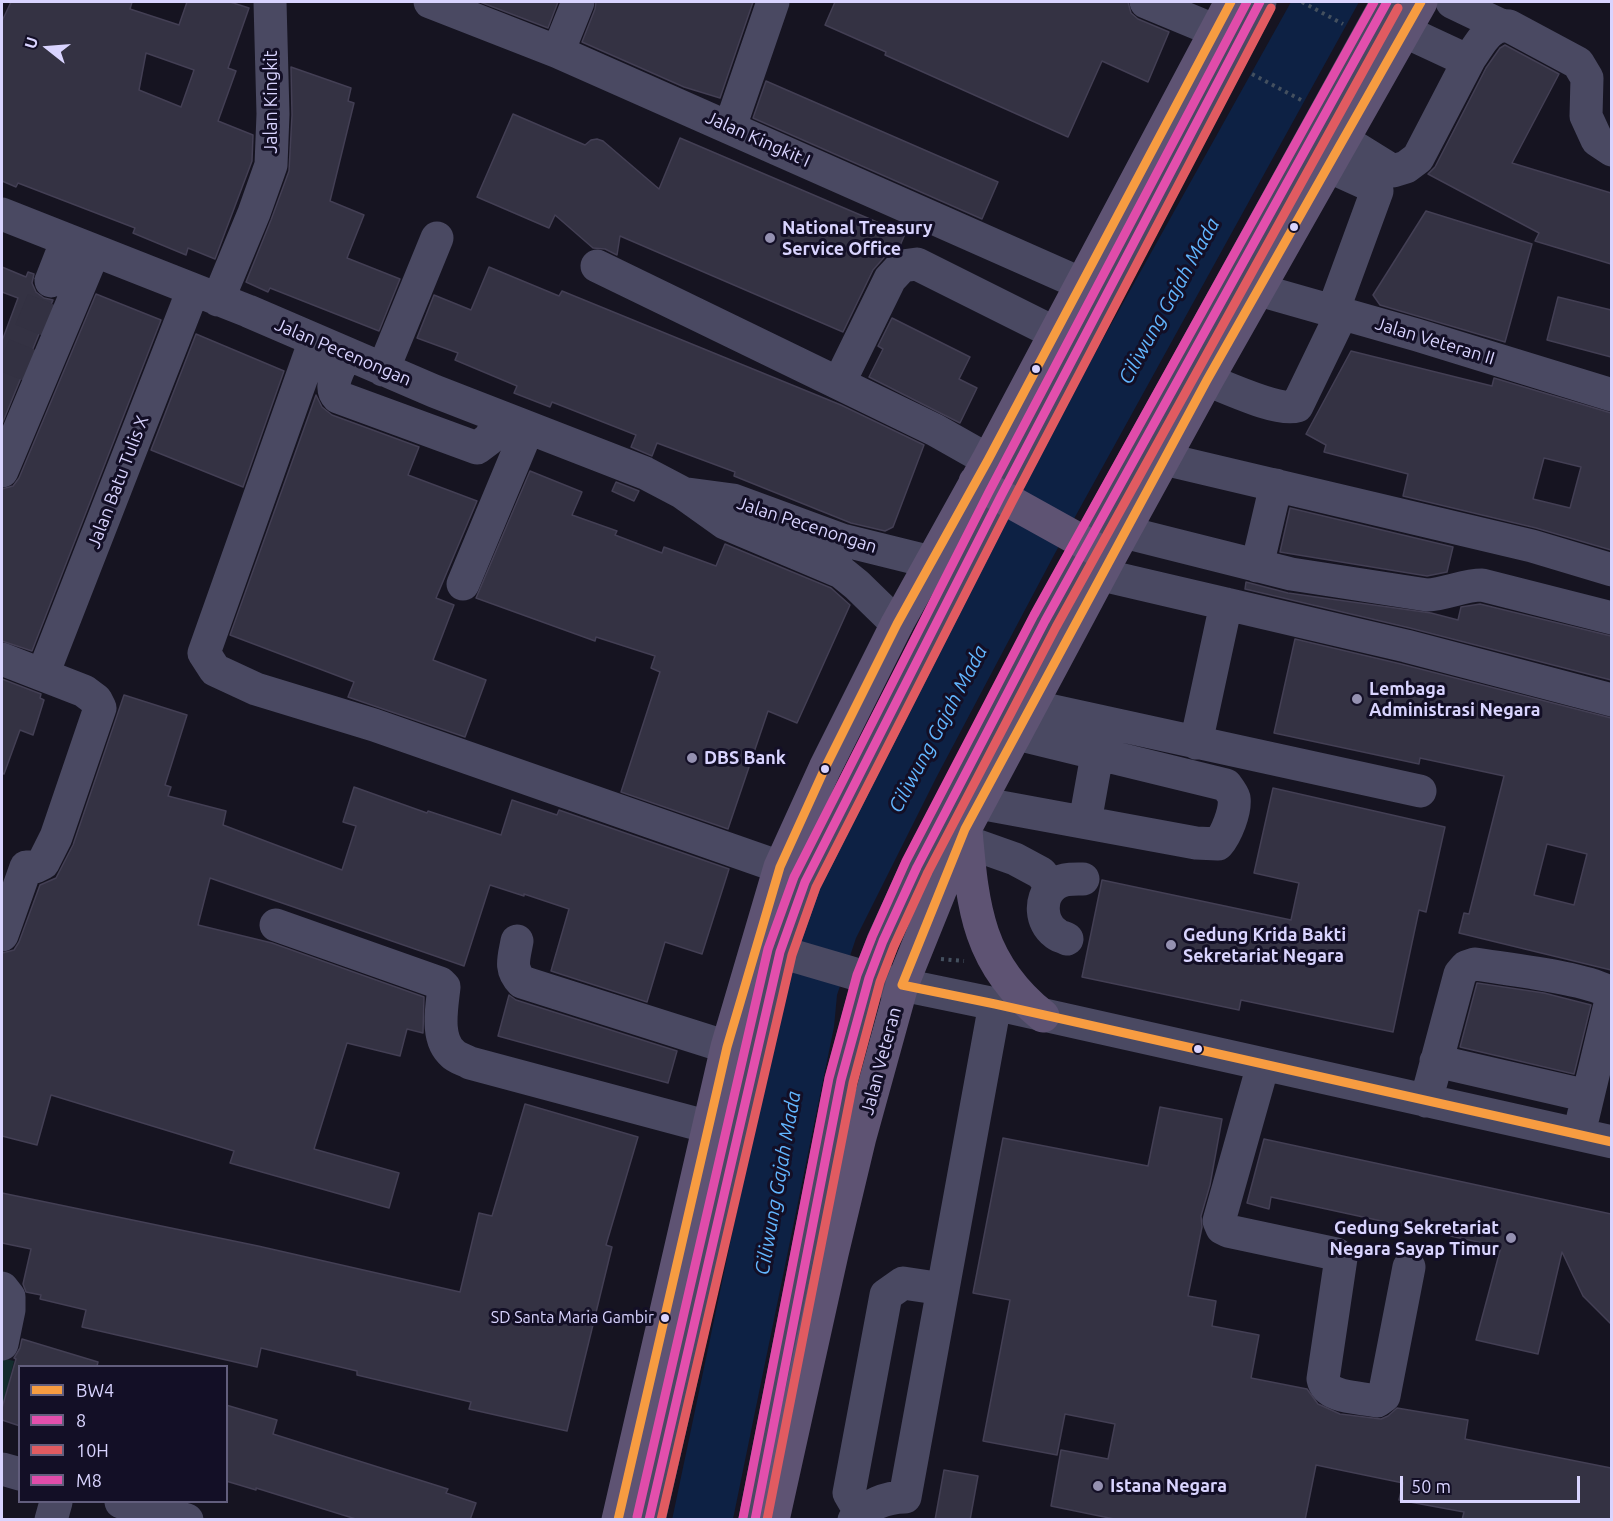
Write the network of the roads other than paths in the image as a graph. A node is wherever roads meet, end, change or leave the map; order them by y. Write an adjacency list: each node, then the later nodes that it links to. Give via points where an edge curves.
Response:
1 (270, 2): 26 (street, Jalan Kingkit, via 271,165 254,213)
2 (430, 2): 14 (street, Jalan Kingkit I)
3 (578, 2): 14 (street)
4 (773, 2): 16 (street)
5 (1146, 2): 12 (street)
6 (1232, 2): 12 (main road)
7 (1260, 2): 38 (street)
8 (1387, 2): 41 (street)
9 (1421, 2): 13 (main road, Jalan Veteran)
10 (1452, 2): 11 (street)
11 (1500, 25): 15 (street, via 1490,30); 17 (street, via 1509,26 1578,63 1587,78 1586,116 1597,140)
12 (1216, 31): 24 (main road)
13 (1404, 31): 15 (street, via 1462,58); 18 (main road, Jalan Veteran)
14 (558, 52): 16 (street, Jalan Kingkit I)
15 (1470, 58): 18 (street, via 1418,158 1406,167 1393,171)
16 (730, 127): 24 (street, Jalan Kingkit I)
17 (1611, 150)
18 (1336, 153): 25 (main road, Jalan Veteran); 27 (street, via 1377,192)
19 (2, 214): 21 (street, Jalan Pecenongan)
20 (437, 238): 30 (street)
21 (81, 245): 23 (street); 26 (street, Jalan Pecenongan); 36 (street)
22 (597, 266): 32 (street)
23 (51, 281)
24 (1082, 284): 28 (main road)
25 (1259, 290): 27 (street, Jalan Veteran II); 31 (main road, Jalan Veteran)
26 (206, 295): 29 (street, Jalan Pecenongan); 51 (street, Jalan Batu Tulis X)
27 (1337, 312): 31 (street, via 1297,406 1274,405); 33 (street, Jalan Veteran II)
28 (1055, 333): 32 (street, via 917,264 902,266 890,279); 38 (main road)
29 (326, 361): 30 (street, Jalan Pecenongan); 34 (street, via 338,397 477,448); 60 (street, via 204,653 215,670 256,689 374,725)
30 (383, 370): 34 (street, Jalan Pecenongan)
31 (1207, 380): 35 (main road, Jalan Veteran)
32 (839, 383): 38 (street, via 935,430)
33 (1611, 395)
34 (515, 423): 39 (street, Jalan Pecenongan, via 645,473); 45 (street)
35 (1164, 459): 37 (street); 41 (main road, Jalan Veteran)
36 (2, 471)
37 (1276, 484): 40 (street); 43 (street)
38 (993, 485): 41 (main road); 42 (main road); 67 (street)
39 (683, 493): 42 (street, Jalan Pecenongan, via 733,500 842,540); 49 (street, Jalan Pecenongan, via 725,523 841,572)
40 (1532, 546): 44 (street); 46 (street)
41 (1099, 548): 43 (street); 47 (street); 53 (main road, Jalan Veteran); 68 (street, via 917,867)
42 (931, 562): 49 (main road)
43 (1257, 566): 46 (street, via 1427,595 1474,585)
44 (1611, 570)
45 (463, 584)
46 (1520, 595): 48 (street)
47 (1226, 604): 52 (street); 54 (street)
48 (1611, 618)
49 (897, 624): 60 (main road)
50 (2, 659): 51 (street)
51 (43, 674): 59 (street, via 84,691 100,708 56,837 43,863 35,867)
52 (1611, 700)
53 (1024, 720): 54 (street); 55 (street); 58 (main road, Jalan Veteran)
54 (1196, 742): 56 (street)
55 (1097, 755): 57 (street); 57 (street, via 1226,786 1234,798 1232,814 1218,844)
56 (1420, 791)
57 (1085, 822): 58 (street)
58 (970, 825): 62 (street, via 1041,873); 69 (main road, Jalan Veteran); 72 (main road, via 974,902 988,950 1012,988)
59 (14, 863): 64 (street)
60 (780, 867): 67 (main road)
61 (1083, 879): 62 (street, via 1066,879)
62 (1052, 886): 65 (street, via 1043,901 1044,918 1053,932)
63 (276, 925): 78 (street, via 440,983 444,987 444,1041 453,1054 470,1063)
64 (2, 935)
65 (1067, 939)
66 (517, 941): 73 (street, via 513,967 522,982)
67 (775, 951): 68 (street); 73 (main road); 95 (street)
68 (864, 976): 69 (street); 96 (street)
69 (902, 985): 71 (street); 97 (main road, Jalan Veteran, via 831,1254)
70 (1611, 995): 74 (street, via 1603,987 1475,964 1460,974); 76 (street)
71 (995, 1004): 72 (street); 83 (street)
72 (1043, 1016): 75 (street)
73 (727, 1047): 78 (main road)
74 (1436, 1061): 76 (street); 77 (street)
75 (1263, 1065): 77 (street); 81 (street, via 1220,1221 1228,1231 1341,1258 1323,1379 1324,1387 1331,1393 1377,1401 1384,1396)
76 (1588, 1096): 79 (street)
77 (1426, 1101): 79 (street)
78 (708, 1127): 94 (main road)
79 (1579, 1134): 80 (street)
80 (1611, 1142)
81 (1409, 1267)
82 (2, 1288): 84 (street, via 9,1297 9,1310)
83 (943, 1289): 90 (street, via 905,1497 891,1497); 90 (street, via 903,1283 886,1295 849,1493)
84 (2, 1344)
85 (2, 1469): 86 (street)
86 (18, 1473)
87 (56, 1503): 91 (street)
88 (113, 1503): 92 (street)
89 (125, 1503): 93 (street)
90 (857, 1516)
91 (51, 1520)
92 (108, 1520)
93 (187, 1520)
94 (618, 1520)
95 (649, 1520)
96 (755, 1520)
97 (773, 1520)

